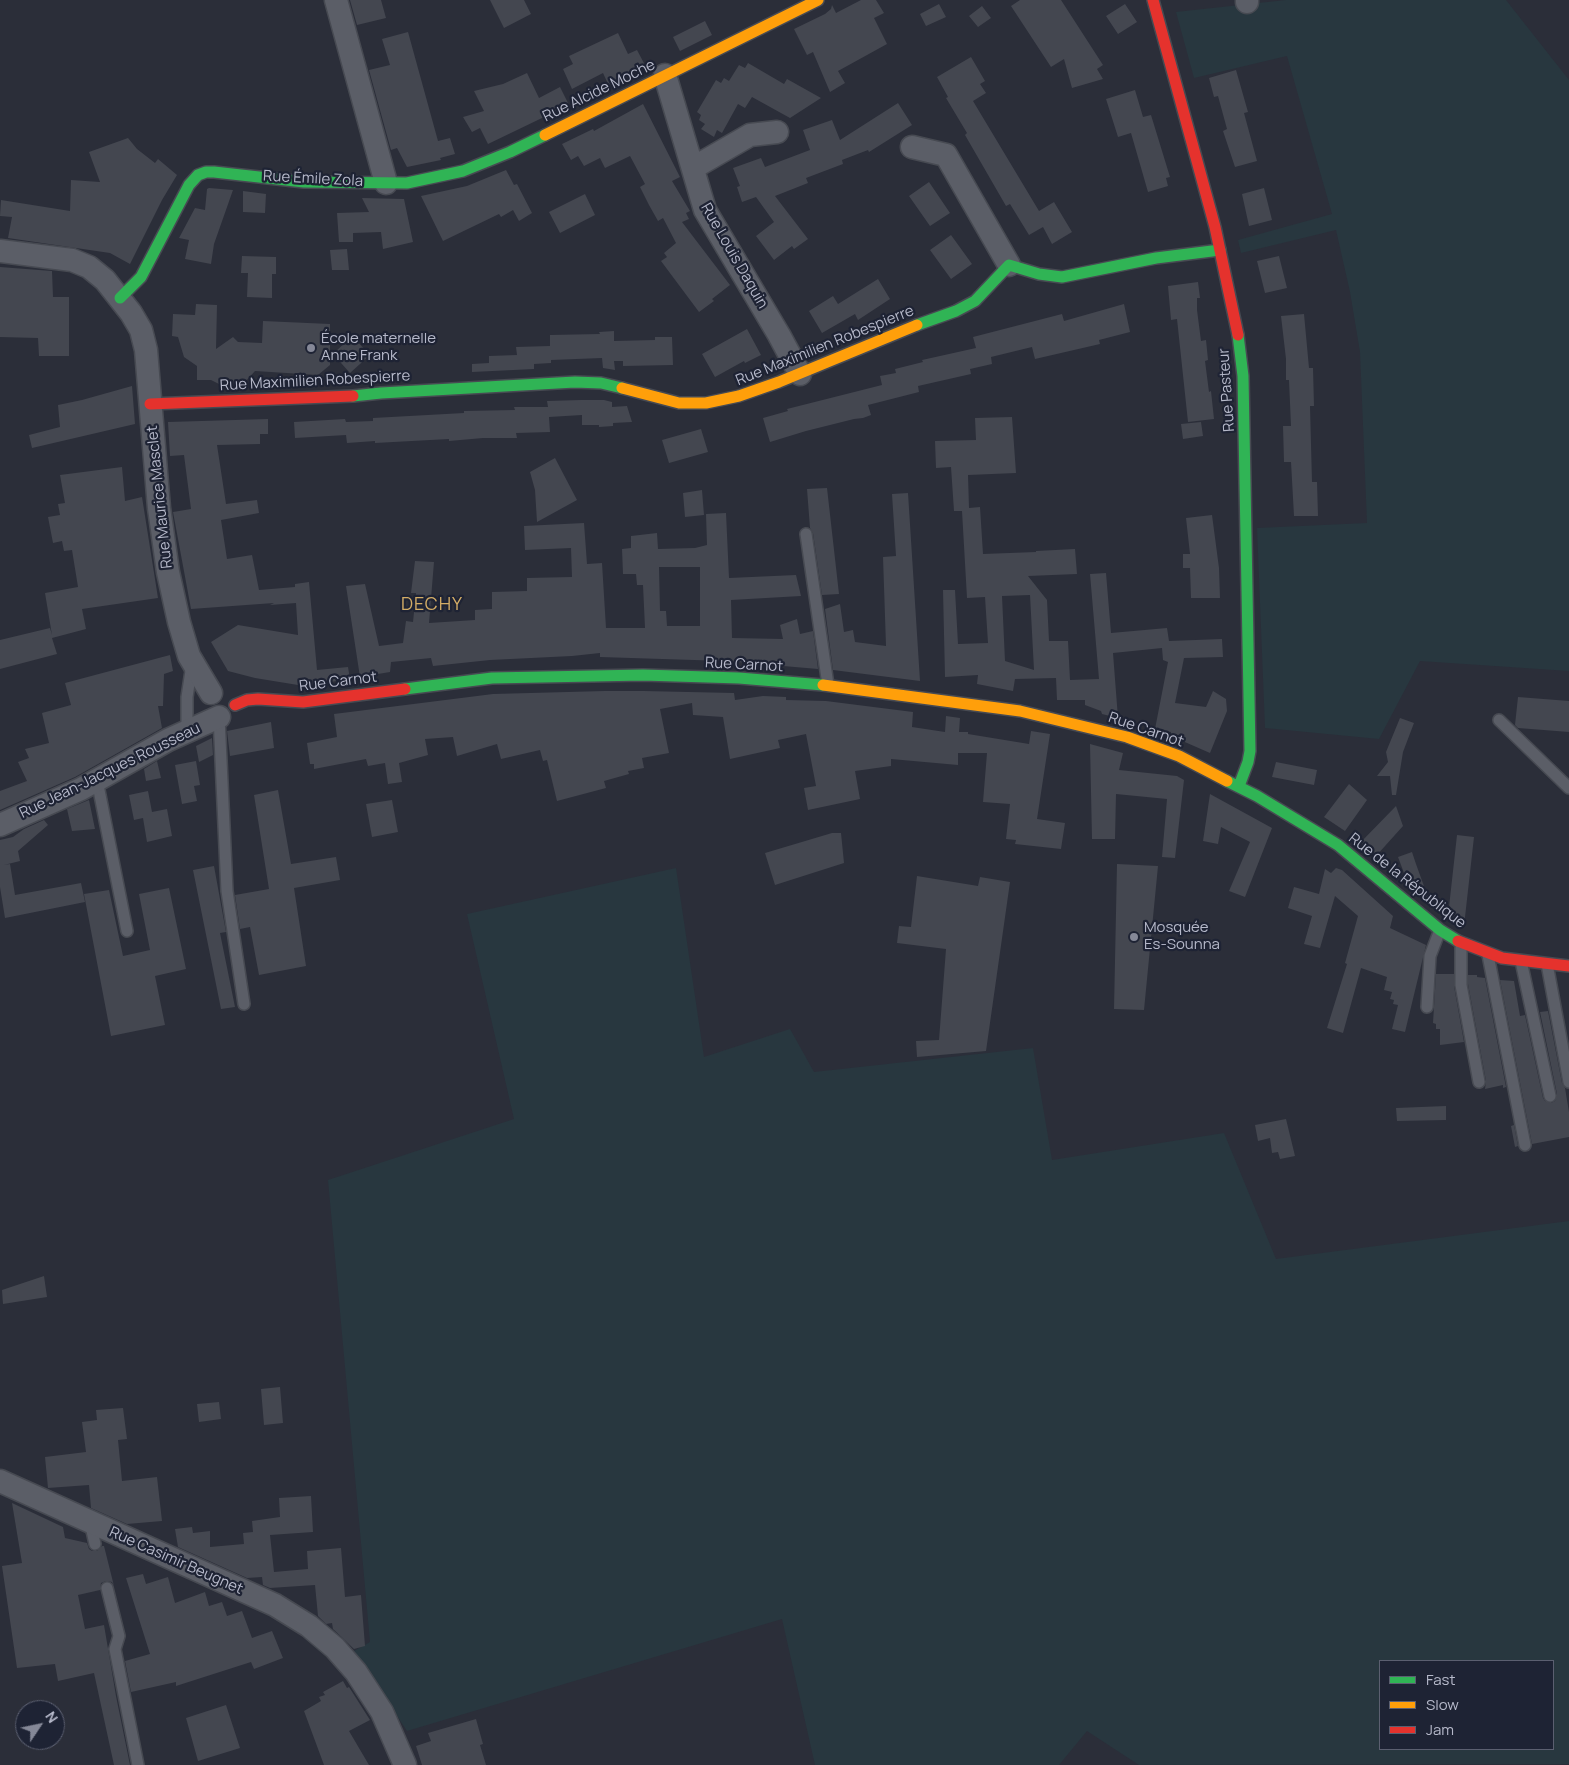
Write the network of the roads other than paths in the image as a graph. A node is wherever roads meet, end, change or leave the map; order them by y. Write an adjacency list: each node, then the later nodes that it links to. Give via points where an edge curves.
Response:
1 (336, 0): 8 (street, Rue Émile Zola)
2 (1153, 0): 9 (street, Rue Pasteur)
3 (810, 2): 4 (street, Rue Alcide Moche)
4 (666, 75): 7 (street, Rue Louis Daquin); 8 (street, Rue Alcide Moche, via 478,165 425,180)
5 (777, 132): 7 (street, via 750,135)
6 (912, 147): 11 (street, via 946,154)
7 (693, 168): 13 (street, Rue Louis Daquin, via 705,210)
8 (386, 183): 12 (street, Rue Émile Zola, via 304,182 214,172 198,175 189,185 141,277)
9 (1220, 250): 11 (street, via 1062,276 1039,274); 22 (street, Rue Pasteur, via 1238,336 1245,395 1250,751)
10 (0, 251): 12 (street, Rue Maurice Masclet, via 80,263 97,272)
11 (1010, 265): 13 (street, Rue Maximilien Robespierre, via 986,292 964,307)
12 (120, 298): 14 (street, Rue Maurice Masclet, via 144,338)
13 (800, 374): 14 (street, Rue Maximilien Robespierre, via 739,396 692,404 601,383 575,382 356,396)
14 (150, 404): 16 (street, Rue Maurice Masclet, via 168,572)
15 (806, 534): 17 (lane)
16 (192, 662): 18 (street, Rue Maurice Masclet, via 211,694 227,691 233,697); 20 (lane, via 186,703)
17 (828, 685): 18 (street, Rue Carnot, via 643,675 511,676 303,702 247,700); 22 (street, Rue Carnot, via 990,706 1104,731 1159,747)
18 (227, 711): 20 (street, Rue Jean-Jacques Rousseau); 32 (lane, via 227,891)
19 (1499, 720): 23 (lane)
20 (187, 731): 21 (street, Rue Jean-Jacques Rousseau)
21 (97, 780): 24 (street, Rue Jean-Jacques Rousseau); 26 (lane)
22 (1239, 786): 25 (street, Rue de la République, via 1338,845)
23 (1569, 788)
24 (0, 825)
25 (1440, 930): 27 (street, Rue de la République); 33 (lane, via 1430,956)
26 (127, 931)
27 (1461, 943): 28 (street, Rue de la République); 34 (lane, via 1461,985)
28 (1487, 954): 29 (street, Rue de la République); 37 (lane)
29 (1521, 961): 30 (street, Rue de la République); 36 (lane)
30 (1547, 964): 31 (street, Rue de la République); 35 (lane)
31 (1569, 966)
32 (244, 1004)
33 (1427, 1007)
34 (1479, 1082)
35 (1569, 1082)
36 (1550, 1096)
37 (1525, 1145)
38 (0, 1481): 39 (street, Rue Casimir Beugnet)
39 (90, 1522): 40 (lane); 43 (street, Rue Casimir Beugnet, via 284,1610 309,1626 356,1672 382,1712)
40 (95, 1544)
41 (107, 1588): 42 (lane, via 119,1636 115,1649)
42 (138, 1765)
43 (405, 1765)

